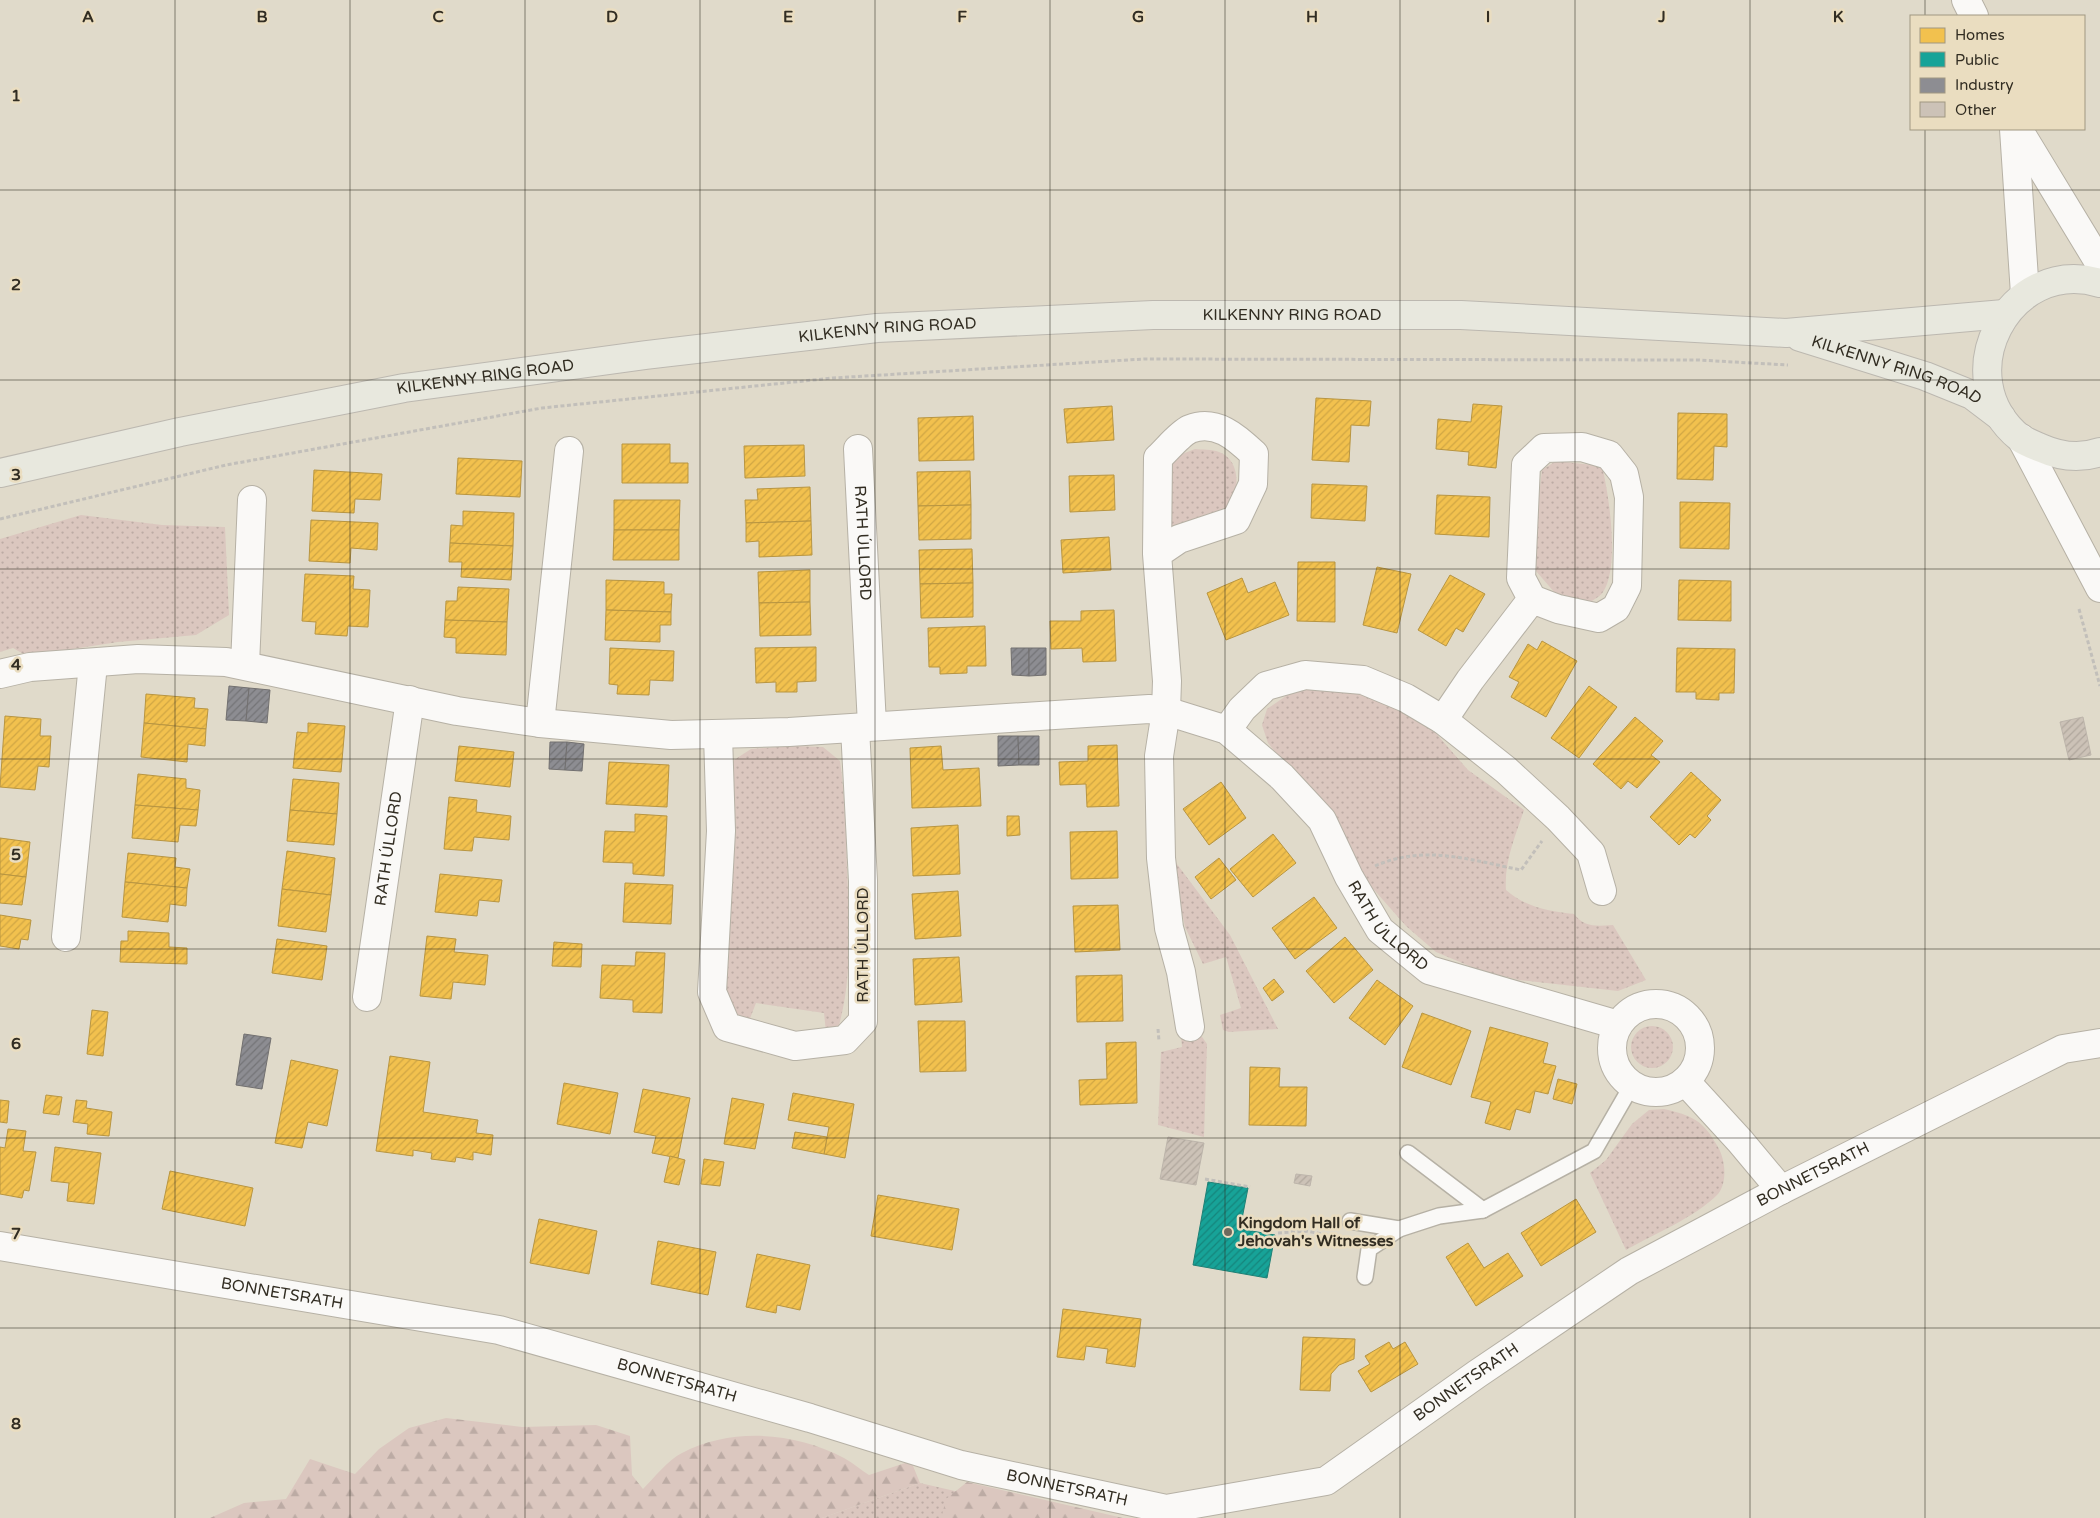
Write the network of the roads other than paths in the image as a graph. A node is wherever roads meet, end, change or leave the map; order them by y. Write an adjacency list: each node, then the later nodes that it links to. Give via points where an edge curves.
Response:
1 (1966, 0): 2 (street)
2 (1974, 15)
3 (2014, 130): 7 (street)
4 (2019, 130): 5 (street)
5 (2100, 264)
6 (2100, 283): 7 (main road, via 2087,279 2058,280)
7 (2025, 294): 8 (main road)
8 (2004, 314): 9 (main road, KILKENNY RING ROAD); 10 (main road, via 1987,351 1988,384)
9 (1786, 333): 10 (main road, KILKENNY RING ROAD, via 1925,376 1972,395); 15 (main road, KILKENNY RING ROAD, via 1461,315 1153,315 877,328 646,354 404,388 180,432)
10 (2001, 417): 11 (main road)
11 (2021, 438): 14 (main road, via 2056,455 2090,456); 18 (street)
12 (858, 449): 27 (street, RATH ÚLLORD)
13 (569, 451): 26 (street)
14 (2100, 452)
15 (0, 473)
16 (252, 500): 21 (street)
17 (1157, 554): 17 (street, via 1158,458 1189,430 1215,426 1236,436 1254,454 1253,484 1236,520 1179,539); 24 (street)
18 (2100, 588)
19 (1532, 598): 19 (street, via 1521,578 1526,465 1544,448 1582,447 1608,455 1624,474 1629,497 1627,586 1616,608 1599,618 1558,609); 25 (street)
20 (93, 664): 21 (street, RATH ÚLLORD, via 138,659); 22 (street, RATH ÚLLORD, via 30,667); 31 (street)
21 (245, 665): 23 (street, RATH ÚLLORD)
22 (0, 674)
23 (410, 700): 26 (street, RATH ÚLLORD, via 457,711); 32 (street, RATH ÚLLORD)
24 (1166, 711): 27 (street, RATH ÚLLORD, via 1149,709); 28 (street, RATH ÚLLORD); 34 (street, via 1159,756 1160,858 1169,928 1181,972)
25 (1443, 720): 28 (street, via 1406,698 1363,680 1305,675 1266,686 1242,709); 30 (street, via 1506,770 1591,853)
26 (540, 723): 29 (street, RATH ÚLLORD, via 670,735)
27 (864, 727): 29 (street, RATH ÚLLORD); 29 (street, RATH ÚLLORD, via 855,768 863,881 863,1021 845,1040 795,1046 727,1026 712,992 721,831)
28 (1227, 730): 33 (street, RATH ÚLLORD, via 1282,777 1322,820 1349,877 1380,930 1429,970)
29 (718, 735)
30 (1602, 891)
31 (66, 937)
32 (368, 997)
33 (1618, 1025): 36 (street, via 1641,1006 1657,1004 1672,1007 1685,1015 1694,1026 1699,1041 1699,1056); 37 (street, via 1612,1051 1615,1064)
34 (1190, 1027)
35 (2100, 1043): 39 (street, BONNETSRATH, via 2062,1049)
36 (1685, 1081): 37 (street, via 1659,1092 1645,1091); 39 (street)
37 (1632, 1085): 40 (lane, via 1594,1151)
38 (1408, 1153): 40 (lane)
39 (1781, 1190): 43 (street, BONNETSRATH, via 1629,1271 1326,1481 1166,1509 961,1465 810,1418 499,1330)
40 (1482, 1210): 42 (lane, via 1439,1216)
41 (1350, 1221): 42 (lane)
42 (1400, 1230): 44 (lane, via 1369,1249)
43 (0, 1246)
44 (1365, 1277)

